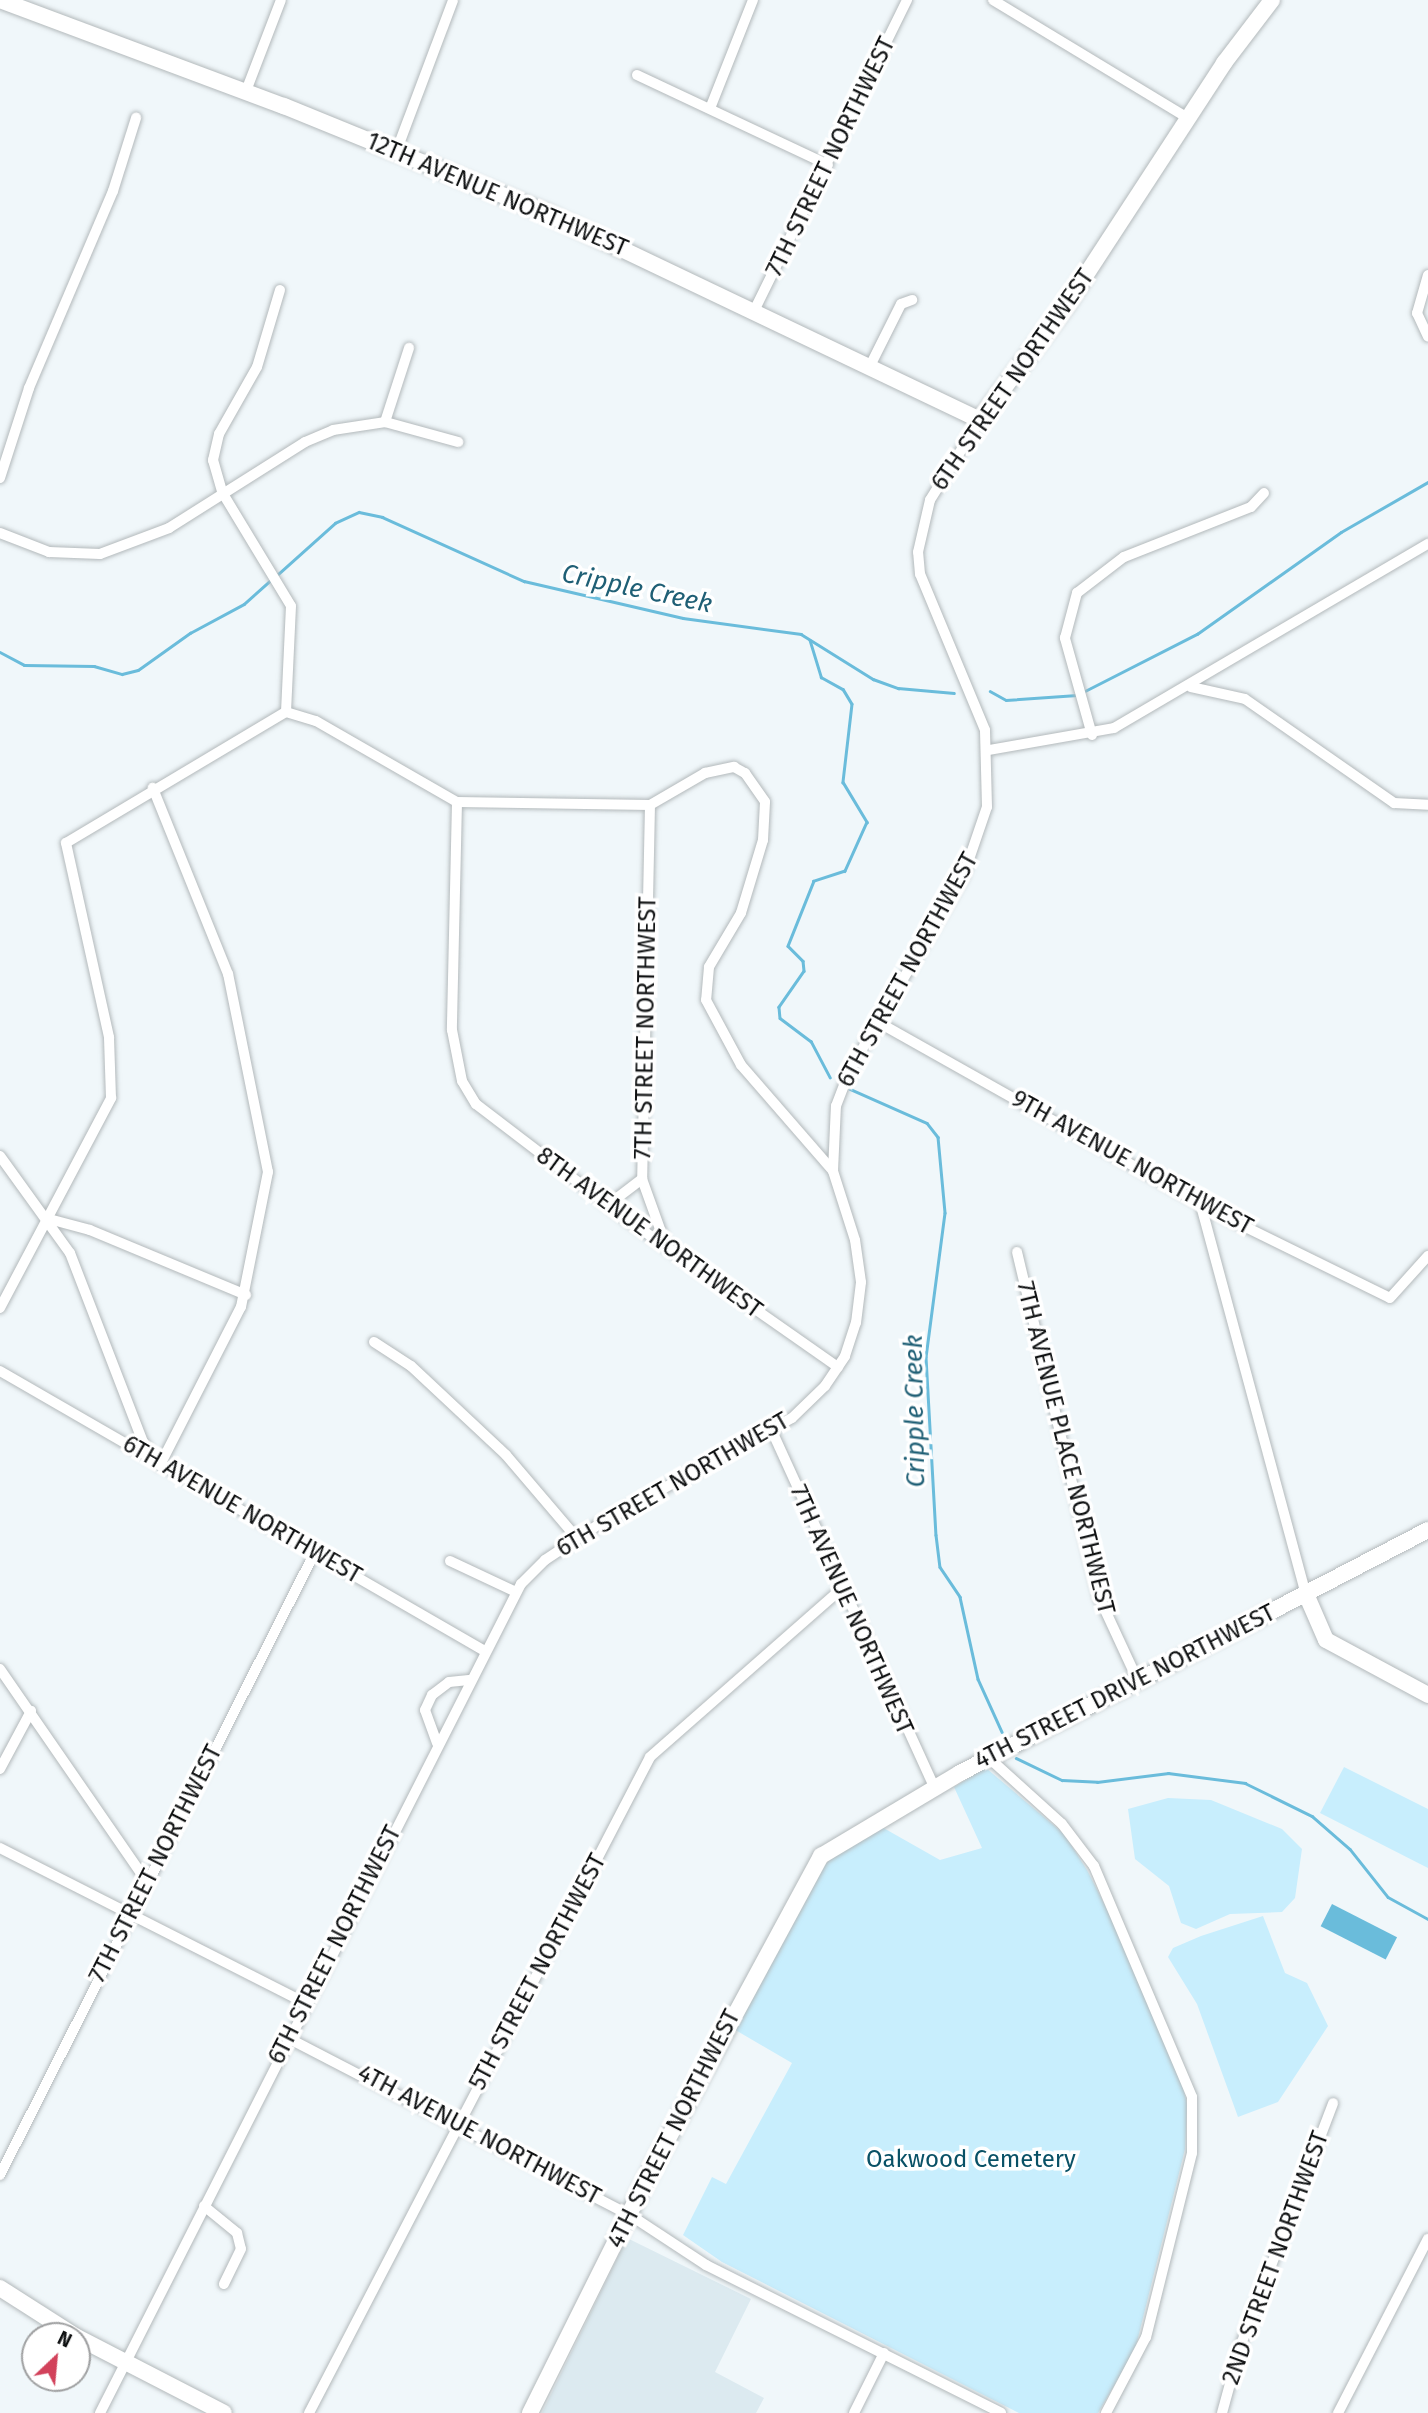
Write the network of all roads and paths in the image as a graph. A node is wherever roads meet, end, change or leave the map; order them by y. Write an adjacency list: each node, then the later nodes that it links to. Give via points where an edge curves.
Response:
1 (1, 0): 9 (main road, 12TH AVENUE NORTHWEST)
2 (281, 0): 9 (street)
3 (453, 0): 13 (street)
4 (753, 0): 10 (street)
5 (907, 0): 14 (street, 7TH STREET NORTHWEST)
6 (993, 0): 12 (street)
7 (1272, 0): 12 (main road, 6TH STREET NORTHWEST)
8 (637, 75): 10 (street)
9 (246, 91): 13 (main road, 12TH AVENUE NORTHWEST)
10 (711, 106): 14 (street)
11 (136, 118): 25 (street, via 113,191 29,388)
12 (1188, 118): 22 (main road, 6TH STREET NORTHWEST, via 1067,304)
13 (396, 152): 18 (main road, 12TH AVENUE NORTHWEST, via 544,212)
14 (828, 165): 18 (street, 7TH STREET NORTHWEST)
15 (1428, 275): 19 (street, via 1417,313)
16 (280, 290): 27 (street, via 257,367 215,443 213,460)
17 (912, 300): 21 (street, via 901,304)
18 (753, 313): 21 (main road, 12TH AVENUE NORTHWEST)
19 (1428, 337)
20 (409, 348): 23 (street)
21 (870, 366): 22 (main road, 12TH AVENUE NORTHWEST)
22 (981, 420): 33 (street, 6TH STREET NORTHWEST, via 930,500 918,552 920,574 981,714)
23 (385, 422): 24 (street); 27 (street, via 348,426 312,439)
24 (457, 442)
25 (0, 478)
26 (1264, 493): 32 (street, via 1251,507 1124,557 1077,593 1065,639)
27 (224, 494): 28 (street, via 152,537 100,554 48,552); 31 (street, via 291,606)
28 (0, 533)
29 (1428, 544): 30 (street)
30 (1191, 687): 32 (street); 37 (street, via 1245,699 1394,803)
31 (286, 712): 34 (street); 35 (street, via 316,721)
32 (1092, 735): 33 (street)
33 (989, 750): 38 (street, 6TH STREET NORTHWEST, via 987,807 974,855)
34 (153, 788): 44 (street, via 66,843 109,1037 113,1081 107,1110); 48 (street, via 228,974 261,1124 267,1180)
35 (457, 802): 36 (street); 43 (street, 8TH AVENUE NORTHWEST, via 452,1017 467,1091 494,1123)
36 (650, 805): 40 (street, via 687,780 734,767 761,791 766,814 748,895 705,982 710,1013 741,1065); 41 (street, 7TH STREET NORTHWEST)
37 (1428, 805)
38 (878, 1022): 40 (street, 6TH STREET NORTHWEST, via 836,1106); 42 (street, 9TH AVENUE NORTHWEST)
39 (0, 1156): 44 (street)
40 (833, 1171): 51 (street, 6TH STREET NORTHWEST, via 855,1240 861,1282 856,1323)
41 (642, 1179): 43 (street); 45 (street, 7TH STREET NORTHWEST)
42 (1199, 1202): 47 (street, 9TH AVENUE NORTHWEST, via 1390,1298); 61 (street)
43 (608, 1205): 45 (street, 8TH AVENUE NORTHWEST)
44 (49, 1219): 48 (street, via 90,1230); 49 (street); 54 (street, via 70,1253 143,1443)
45 (667, 1245): 51 (street, 8TH AVENUE NORTHWEST)
46 (1017, 1252): 65 (street, 7TH AVENUE PLACE NORTHWEST, via 1099,1597)
47 (1428, 1256)
48 (246, 1295): 54 (street)
49 (0, 1308)
50 (374, 1342): 56 (street, via 411,1366 506,1455)
51 (838, 1367): 53 (street, 6TH STREET NORTHWEST, via 810,1403)
52 (0, 1371): 54 (street, 6TH AVENUE NORTHWEST)
53 (772, 1431): 56 (street, 6TH STREET NORTHWEST); 59 (street, 7TH AVENUE NORTHWEST)
54 (160, 1465): 57 (street, 6TH AVENUE NORTHWEST)
55 (1428, 1530): 61 (main road, 4TH STREET DRIVE NORTHWEST)
56 (578, 1538): 60 (street, 6TH STREET NORTHWEST, via 545,1560)
57 (314, 1554): 62 (street, 6TH AVENUE NORTHWEST); 74 (street, 7TH STREET NORTHWEST)
58 (450, 1561): 60 (street)
59 (841, 1589): 71 (street, 7TH AVENUE NORTHWEST); 79 (street, 5TH STREET NORTHWEST, via 650,1757)
60 (516, 1592): 62 (street, 6TH STREET NORTHWEST)
61 (1306, 1594): 65 (main road, 4TH STREET DRIVE NORTHWEST); 66 (main road, via 1326,1640)
62 (483, 1650): 64 (street, 6TH STREET NORTHWEST)
63 (0, 1670): 67 (street)
64 (469, 1679): 68 (street, 6TH STREET NORTHWEST); 68 (street, via 449,1682 432,1695 425,1710)
65 (1138, 1681): 69 (main road, 4TH STREET DRIVE NORTHWEST)
66 (1428, 1695)
67 (31, 1711): 70 (street); 74 (street)
68 (437, 1743): 76 (street, 6TH STREET NORTHWEST)
69 (989, 1758): 71 (main road, 4TH STREET DRIVE NORTHWEST); 97 (street, via 1039,1802 1094,1866 1189,2083 1194,2111 1192,2153 1146,2337)
70 (0, 1769)
71 (934, 1787): 73 (main road, 4TH STREET DRIVE NORTHWEST)
72 (0, 1848): 75 (street)
73 (827, 1851): 82 (main road, 4TH STREET NORTHWEST, via 779,1927)
74 (148, 1882): 75 (street, 7TH STREET NORTHWEST)
75 (130, 1916): 76 (street); 80 (street, 7TH STREET NORTHWEST)
76 (306, 2003): 77 (street, 6TH STREET NORTHWEST)
77 (288, 2038): 79 (street, 4TH AVENUE NORTHWEST); 81 (street, 6TH STREET NORTHWEST)
78 (1333, 2104): 90 (street, 2ND STREET NORTHWEST, via 1240,2347)
79 (459, 2126): 82 (street, 4TH AVENUE NORTHWEST); 93 (street, 5TH STREET NORTHWEST)
80 (0, 2175)
81 (204, 2206): 84 (street, via 237,2233 241,2249); 89 (street, 6TH STREET NORTHWEST)
82 (631, 2215): 88 (street, 4TH AVENUE NORTHWEST, via 706,2266); 94 (main road, 4TH STREET NORTHWEST)
83 (1428, 2239): 98 (street)
84 (224, 2284)
85 (0, 2288): 86 (main road)
86 (53, 2322)
87 (91, 2345): 89 (main road)
88 (884, 2353): 95 (street); 96 (street, 4TH AVENUE NORTHWEST)
89 (125, 2362): 91 (street, 6TH STREET NORTHWEST); 92 (main road)
90 (1226, 2412)
91 (100, 2413)
92 (224, 2413)
93 (309, 2413)
94 (530, 2413)
95 (854, 2413)
96 (1001, 2413)
97 (1106, 2413)
98 (1338, 2413)

